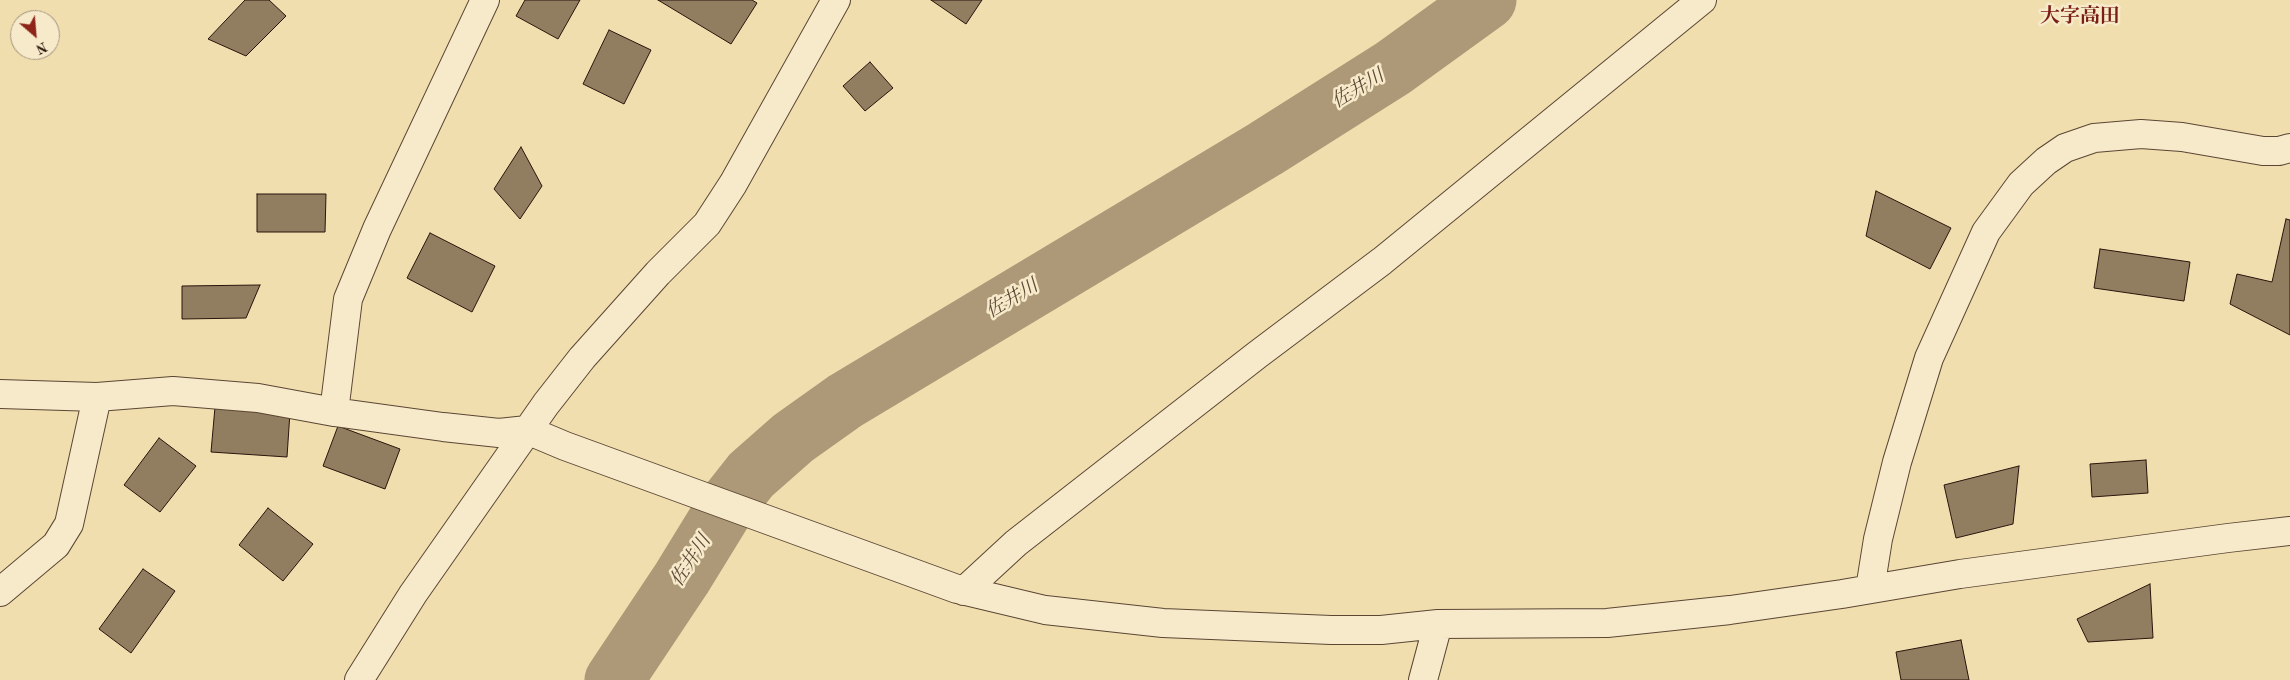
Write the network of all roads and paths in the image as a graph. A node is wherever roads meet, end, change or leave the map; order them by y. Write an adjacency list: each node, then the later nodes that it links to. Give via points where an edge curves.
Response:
1 (485, 0): 7 (street, via 377,229 348,300)
2 (836, 0): 8 (street, via 733,184 707,224 582,358)
3 (1702, 0): 11 (street, via 1382,261 1016,543)
4 (2290, 148): 10 (street, via 2262,151 2182,137 2142,134 2094,138 2065,148 2020,184 1986,232 1929,358 1897,462 1878,539)
5 (0, 394): 6 (street)
6 (97, 397): 7 (street, via 173,390 258,398); 12 (street, via 69,524 56,545)
7 (334, 412): 8 (street, via 499,433)
8 (527, 430): 11 (street); 14 (street, via 413,594)
9 (2290, 532): 10 (street, via 1960,574)
10 (1870, 589): 13 (street, via 1608,624)
11 (964, 591): 13 (street, via 1045,610 1164,623 1331,630 1381,630)
12 (0, 592)
13 (1438, 624): 15 (street)
14 (359, 680)
15 (1423, 680)

